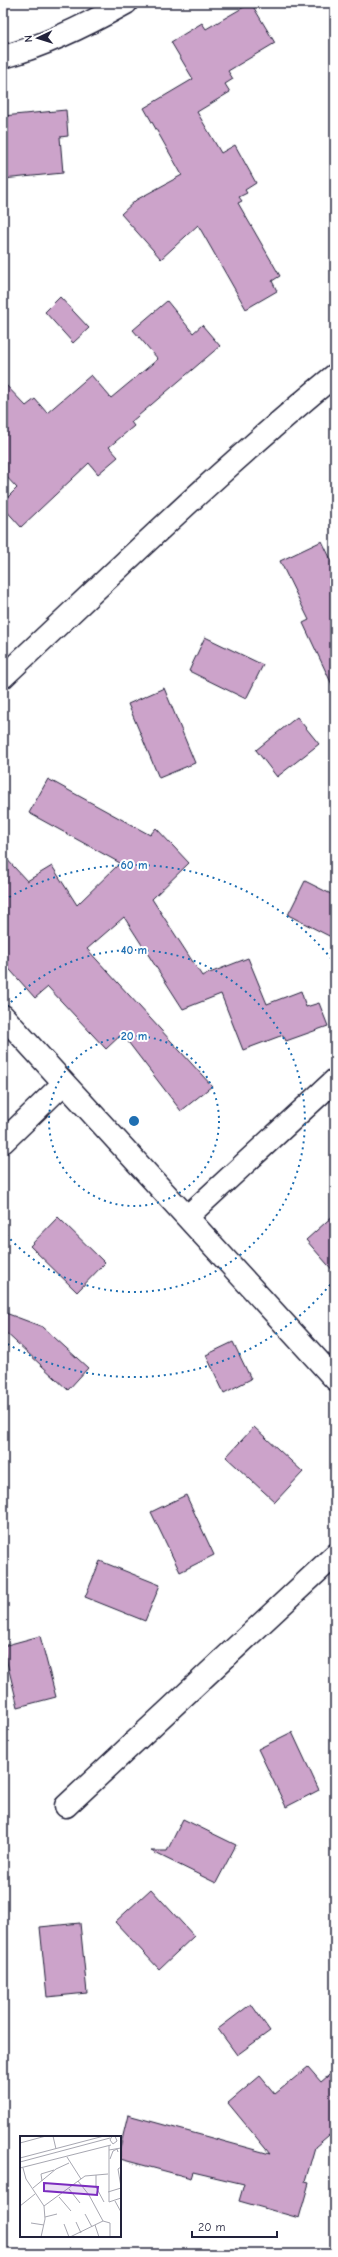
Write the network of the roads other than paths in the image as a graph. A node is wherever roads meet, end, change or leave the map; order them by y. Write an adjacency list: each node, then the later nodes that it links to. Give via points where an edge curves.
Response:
1 (126, 3): 2 (street, via 83,27 33,49)
2 (3, 57)
3 (335, 375): 4 (street, via 188,504)
4 (3, 677)
5 (3, 1016): 7 (street)
6 (335, 1080): 9 (street)
7 (64, 1083): 8 (street); 9 (street)
8 (3, 1142)
9 (188, 1218): 10 (street)
10 (335, 1379)
11 (335, 1555): 12 (street)
12 (66, 1806)

